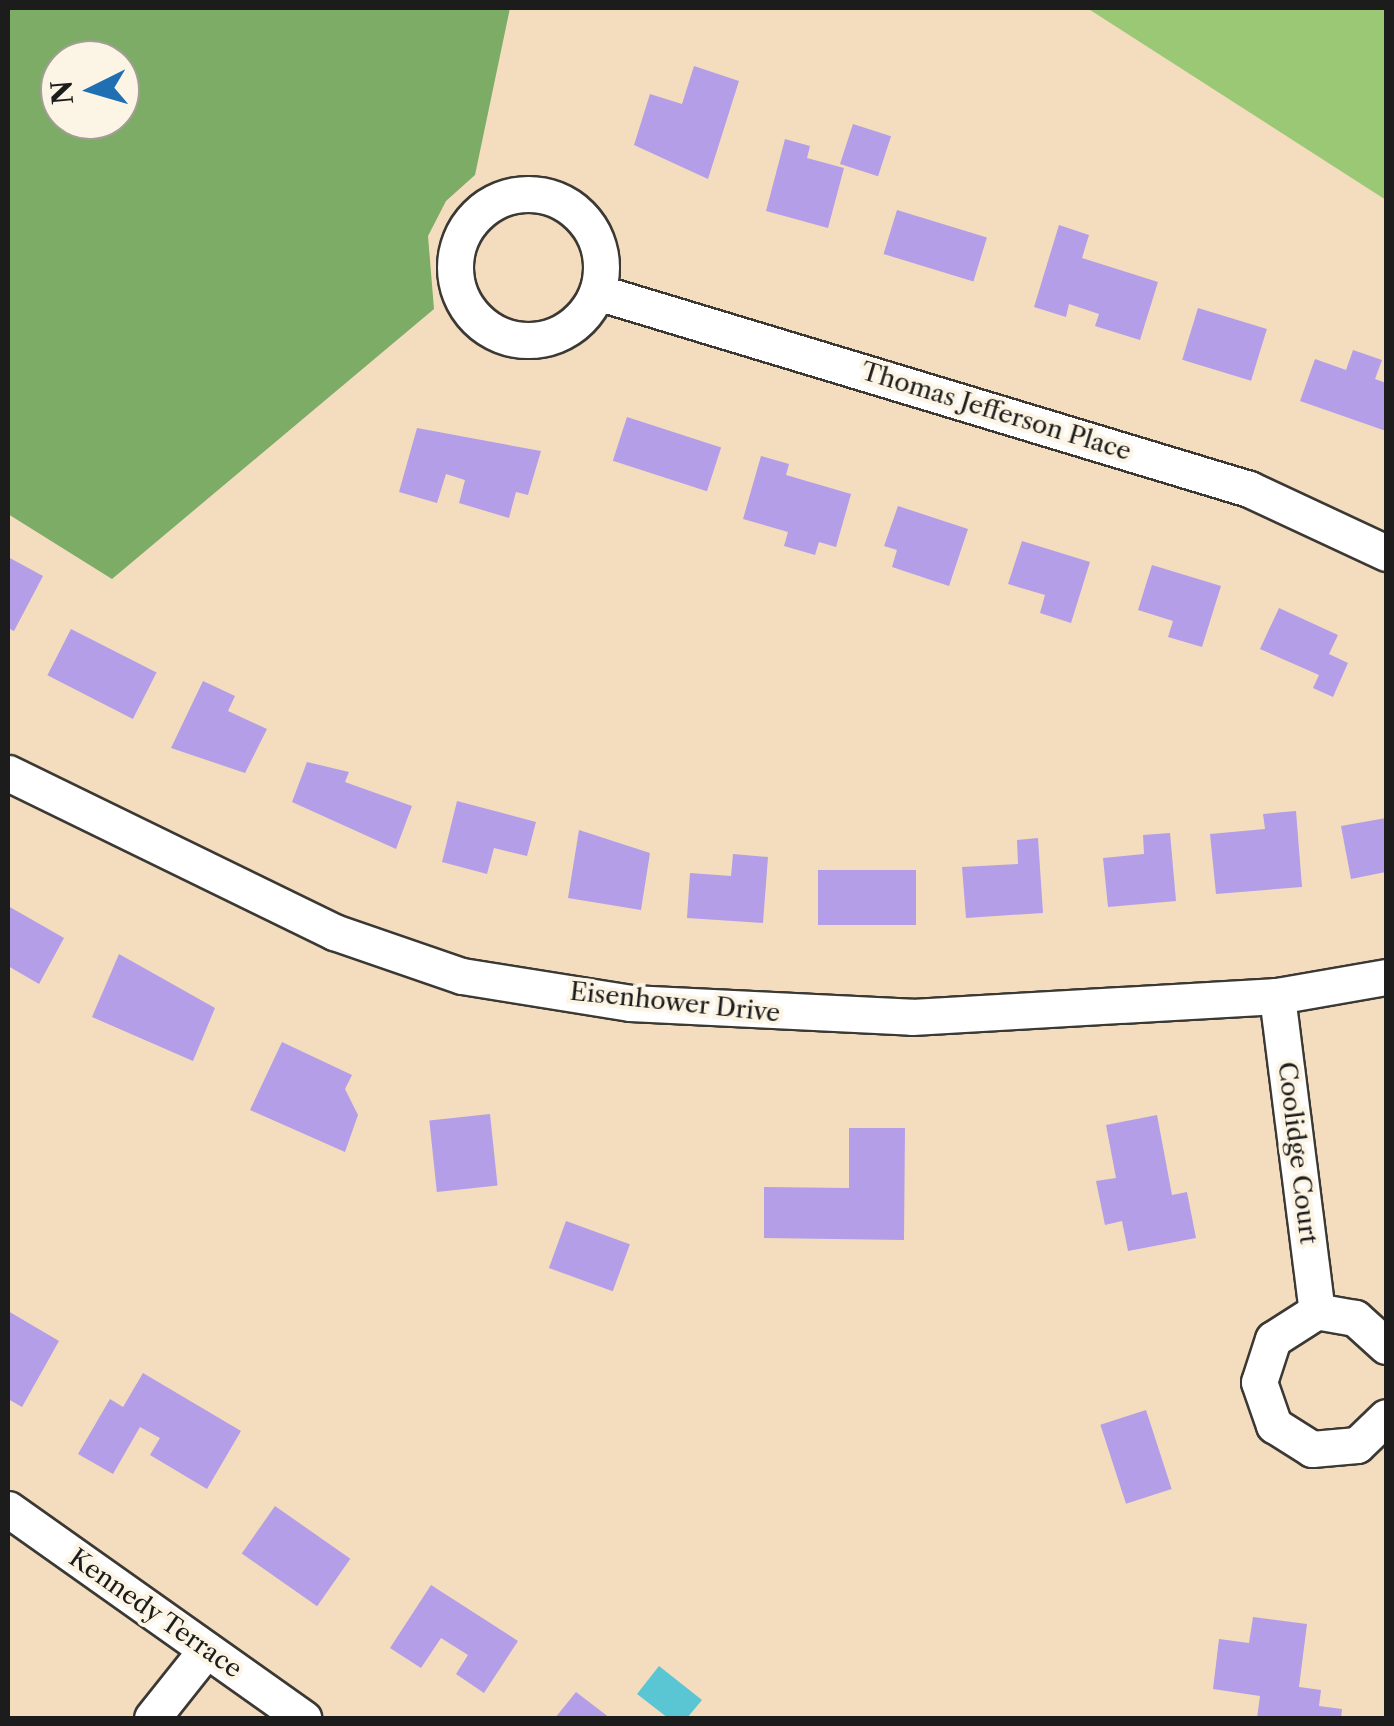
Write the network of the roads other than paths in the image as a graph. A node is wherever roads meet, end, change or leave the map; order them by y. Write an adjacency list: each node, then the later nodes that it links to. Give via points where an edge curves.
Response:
1 (597, 292): 1 (street, via 597,243 556,200 496,200 462,234 460,292 499,335 546,338 586,313); 2 (street, Thomas Jefferson Place, via 1250,489)
2 (1386, 553)
3 (8, 773): 5 (street, Eisenhower Drive, via 226,887 462,976 784,1014 1088,1011)
4 (1386, 977): 5 (street, Eisenhower Drive)
5 (1277, 996): 6 (street, Coolidge Court)
6 (1317, 1310): 7 (street, via 1355,1318); 8 (street, via 1290,1324 1262,1360 1263,1405 1274,1425 1291,1440 1335,1450 1357,1445)
7 (1386, 1346)
8 (1386, 1417)
9 (8, 1510): 10 (street, Kennedy Terrace)
10 (206, 1650): 11 (street); 12 (street, Kennedy Terrace)
11 (152, 1718)
12 (302, 1718)

